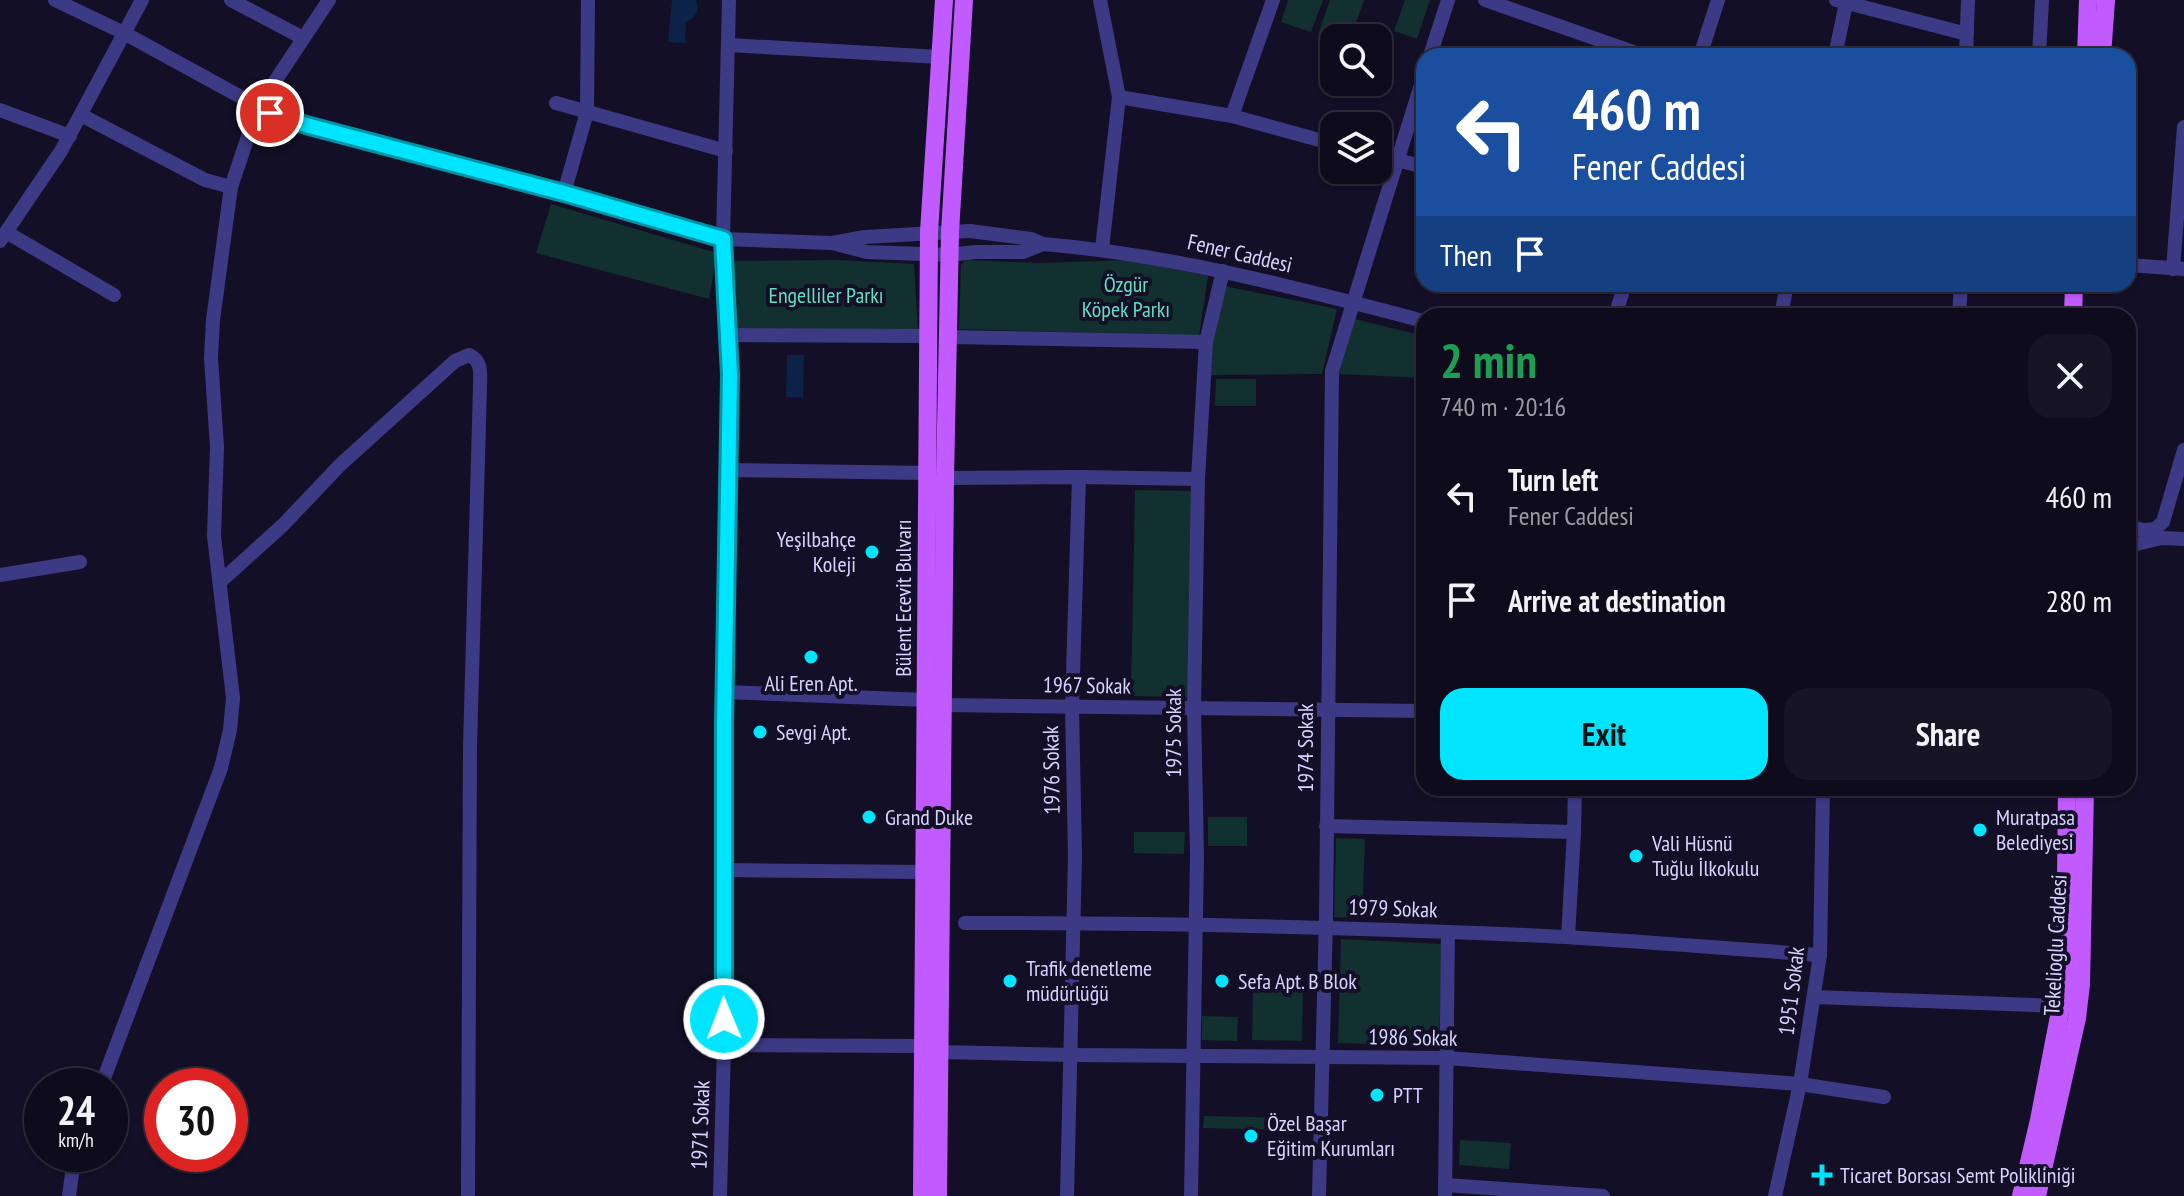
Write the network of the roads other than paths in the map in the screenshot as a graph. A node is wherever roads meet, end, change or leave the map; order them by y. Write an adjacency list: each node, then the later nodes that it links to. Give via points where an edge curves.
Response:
1 (55, 0): 19 (street, Fener Caddesi)
2 (142, 0): 19 (street)
3 (231, 0): 21 (street)
4 (329, 0): 21 (street)
5 (588, 0): 37 (street)
6 (729, 0): 22 (street, 1971 Sokak)
7 (944, 0): 31 (main road, Bülent Ecevit Bulvarı)
8 (964, 0): 50 (main road, Bülent Ecevit Bulvarı)
9 (1100, 0): 32 (street)
10 (1273, 0): 39 (street)
11 (1448, 0): 23 (street)
12 (1485, 0): 24 (street)
13 (1718, 0): 25 (street)
14 (1968, 0): 20 (street)
15 (2042, 0): 28 (street)
16 (2088, 0): 29 (main road)
17 (2106, 0): 30 (main road)
18 (1841, 2): 20 (street); 26 (street)
19 (124, 33): 35 (street, Fener Caddesi); 38 (street)
20 (1967, 34): 27 (street)
21 (303, 38): 35 (street)
22 (729, 45): 31 (street); 43 (street, 1971 Sokak)
23 (1433, 48)
24 (1622, 48)
25 (1703, 48)
26 (1836, 48)
27 (1966, 48)
28 (2039, 48)
29 (2086, 48)
30 (2103, 48)
31 (940, 57): 49 (main road, Bülent Ecevit Bulvarı)
32 (1119, 97): 39 (street); 55 (street)
33 (1416, 100): 45 (street, 1974 Sokak)
34 (556, 103): 37 (street)
35 (258, 107): 47 (street); 48 (street, Fener Caddesi, via 306,125)
36 (0, 110): 41 (street)
37 (587, 112): 43 (street); 48 (street)
38 (81, 115): 41 (street); 47 (street, via 205,180)
39 (1232, 116): 42 (street)
40 (2184, 127): 59 (street)
41 (70, 136): 51 (street)
42 (1320, 140)
43 (726, 151): 52 (street, 1971 Sokak)
44 (1392, 159): 45 (street)
45 (1397, 160): 46 (street); 62 (street, 1974 Sokak)
46 (1416, 165)
47 (231, 187): 79 (street, via 211,358 217,447 214,536)
48 (564, 193): 52 (street, Fener Caddesi)
49 (929, 232): 50 (street, Fener Caddesi); 53 (street, Fener Caddesi); 56 (main road, Bülent Ecevit Bulvarı)
50 (950, 232): 54 (street, Fener Caddesi); 57 (main road, Bülent Ecevit Bulvarı)
51 (3, 236): 61 (street)
52 (723, 239): 53 (street, Fener Caddesi); 64 (street, 1971 Sokak)
53 (832, 243): 56 (street, Fener Caddesi, via 867,252)
54 (1043, 244): 55 (street, Fener Caddesi); 57 (street, Fener Caddesi, via 1023,252)
55 (1102, 249): 60 (street, Fener Caddesi)
56 (930, 255): 57 (street, Fener Caddesi); 65 (main road, Bülent Ecevit Bulvarı)
57 (950, 255): 65 (main road, Bülent Ecevit Bulvarı)
58 (2136, 266): 59 (street)
59 (2178, 269)
60 (1223, 271): 62 (street, Fener Caddesi); 66 (street, 1975 Sokak)
61 (114, 295)
62 (1354, 303): 63 (street, Fener Caddesi); 84 (street, 1974 Sokak, via 1332,371)
63 (1416, 319)
64 (728, 335): 65 (street); 68 (street, 1971 Sokak)
65 (938, 337): 66 (street); 69 (main road, Bülent Ecevit Bulvarı)
66 (1206, 342): 71 (street, 1975 Sokak)
67 (2184, 450): 73 (street, via 2163,522)
68 (727, 470): 69 (street); 80 (street, 1971 Sokak)
69 (936, 475): 70 (street); 81 (main road, Bülent Ecevit Bulvarı)
70 (1079, 477): 71 (street); 82 (street, 1976 Sokak)
71 (1198, 479): 83 (street, 1975 Sokak)
72 (2136, 528): 73 (street)
73 (2146, 530): 74 (street)
74 (2162, 538): 75 (street); 76 (street)
75 (2184, 539)
76 (2136, 544)
77 (80, 562): 78 (street)
78 (0, 575)
79 (220, 582): 109 (street, via 233,698 227,743); 115 (street, via 455,361 476,358 480,387 470,747)
80 (724, 692): 81 (street, 1967 Sokak); 92 (street, 1971 Sokak)
81 (934, 703): 82 (street, 1967 Sokak); 93 (main road, Bülent Ecevit Bulvarı); 104 (main road, Bülent Ecevit Bulvarı)
82 (1072, 707): 83 (street, 1967 Sokak); 95 (street, 1976 Sokak)
83 (1194, 708): 84 (street, 1967 Sokak); 96 (street, 1975 Sokak)
84 (1327, 710): 85 (street, 1967 Sokak); 90 (street, 1974 Sokak)
85 (1416, 711)
86 (1575, 796): 91 (street)
87 (1823, 796): 100 (street, 1951 Sokak)
88 (2067, 796): 102 (main road, Tekelioglu Caddesi)
89 (2085, 796): 125 (main road, Tekelioglu Caddesi, via 2077,1018)
90 (1326, 826): 91 (street); 97 (street, 1974 Sokak)
91 (1574, 832): 99 (street)
92 (723, 870): 93 (street); 103 (street, 1971 Sokak)
93 (924, 872): 104 (main road, Bülent Ecevit Bulvarı)
94 (965, 923): 95 (street, 1979 Sokak)
95 (1073, 923): 96 (street, 1979 Sokak); 105 (street, 1976 Sokak)
96 (1195, 925): 97 (street, 1979 Sokak); 106 (street, 1975 Sokak)
97 (1325, 928): 98 (street, 1979 Sokak); 107 (street, 1974 Sokak)
98 (1448, 932): 99 (street, 1979 Sokak); 108 (street)
99 (1568, 937): 100 (street, 1979 Sokak)
100 (1820, 955): 101 (street, 1951 Sokak)
101 (1814, 997): 102 (street); 110 (street, 1951 Sokak)
102 (2061, 1006): 124 (main road, Tekelioglu Caddesi)
103 (724, 1045): 104 (street, 1986 Sokak); 116 (street, 1971 Sokak)
104 (932, 1049): 105 (street, 1986 Sokak); 117 (main road, Bülent Ecevit Bulvarı); 118 (main road, Bülent Ecevit Bulvarı)
105 (1070, 1055): 106 (street, 1986 Sokak); 119 (street, 1976 Sokak)
106 (1193, 1057): 107 (street, 1986 Sokak); 120 (street, 1975 Sokak)
107 (1323, 1057): 108 (street, 1986 Sokak); 121 (street, 1974 Sokak)
108 (1446, 1058): 110 (street, 1986 Sokak); 113 (street)
109 (108, 1068)
110 (1800, 1084): 111 (street, 1986 Sokak); 123 (street, 1951 Sokak)
111 (1884, 1097)
112 (73, 1172): 114 (street)
113 (1445, 1190): 122 (street)
114 (69, 1196)
115 (468, 1196)
116 (720, 1196)
117 (922, 1196)
118 (938, 1196)
119 (1067, 1196)
120 (1191, 1196)
121 (1319, 1196)
122 (1603, 1196)
123 (1775, 1196)
124 (2021, 1196)
125 (2037, 1196)

